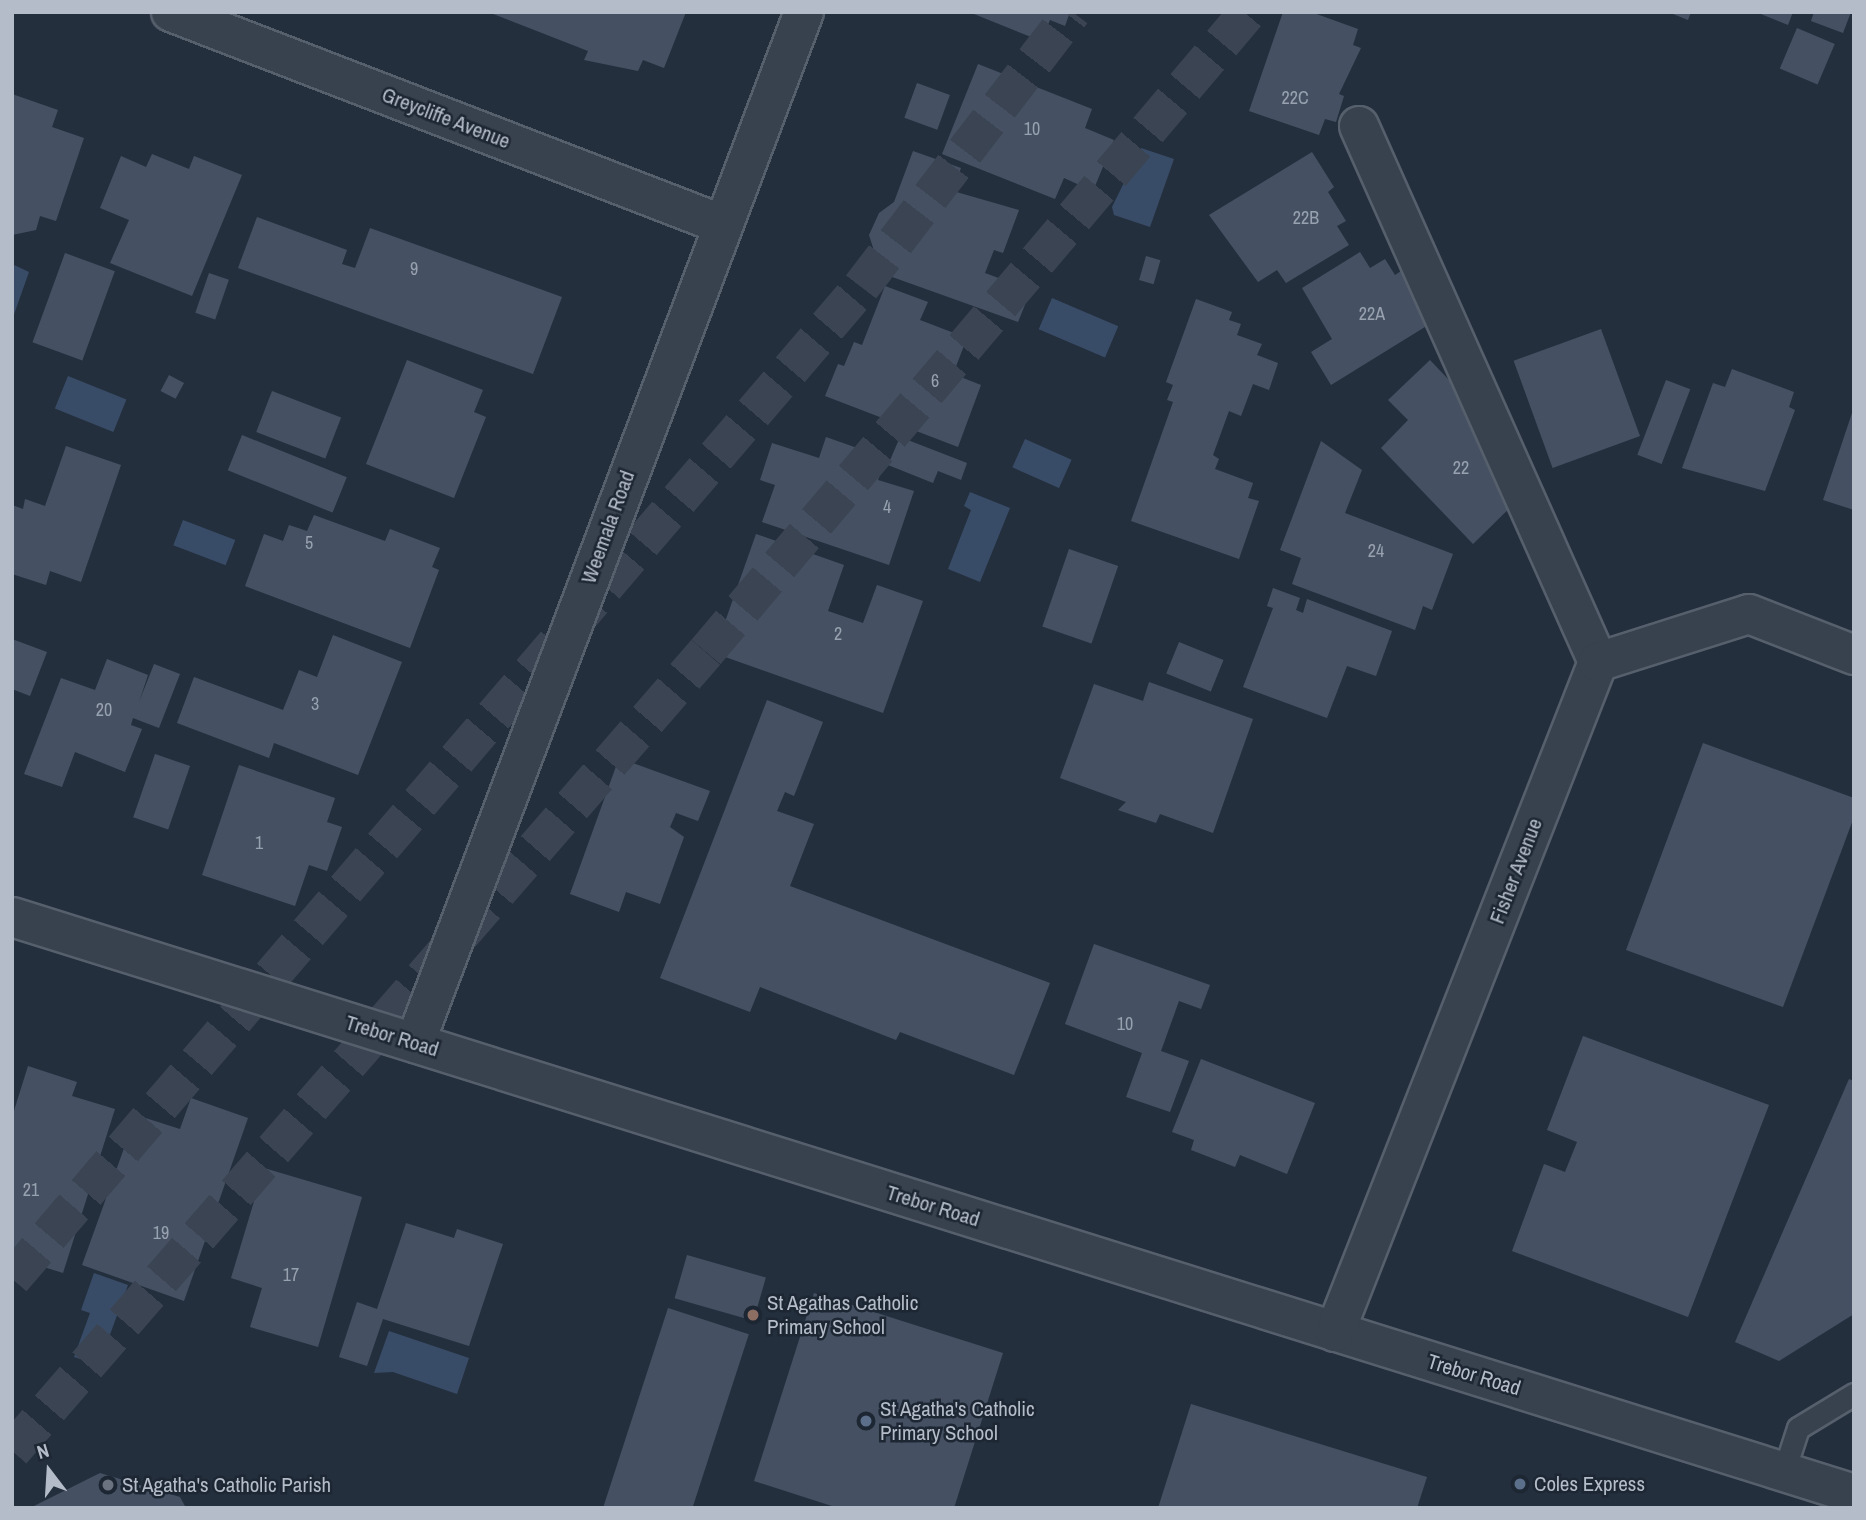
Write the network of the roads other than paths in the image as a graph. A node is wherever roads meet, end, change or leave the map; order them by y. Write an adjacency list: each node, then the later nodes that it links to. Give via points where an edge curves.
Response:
1 (171, 12): 4 (street, Greycliffe Avenue)
2 (804, 12): 4 (street, Weemala Road)
3 (1359, 126): 6 (street)
4 (721, 224): 8 (street, Weemala Road)
5 (1854, 655): 6 (street, via 1749,614)
6 (1598, 662): 9 (street, Fisher Avenue)
7 (12, 916): 8 (street, Trebor Road)
8 (415, 1043): 9 (street, Trebor Road)
9 (1335, 1332): 11 (street, Trebor Road)
10 (1854, 1394): 11 (lane, via 1798,1428)
11 (1784, 1471): 12 (street, Trebor Road)
12 (1854, 1494)

